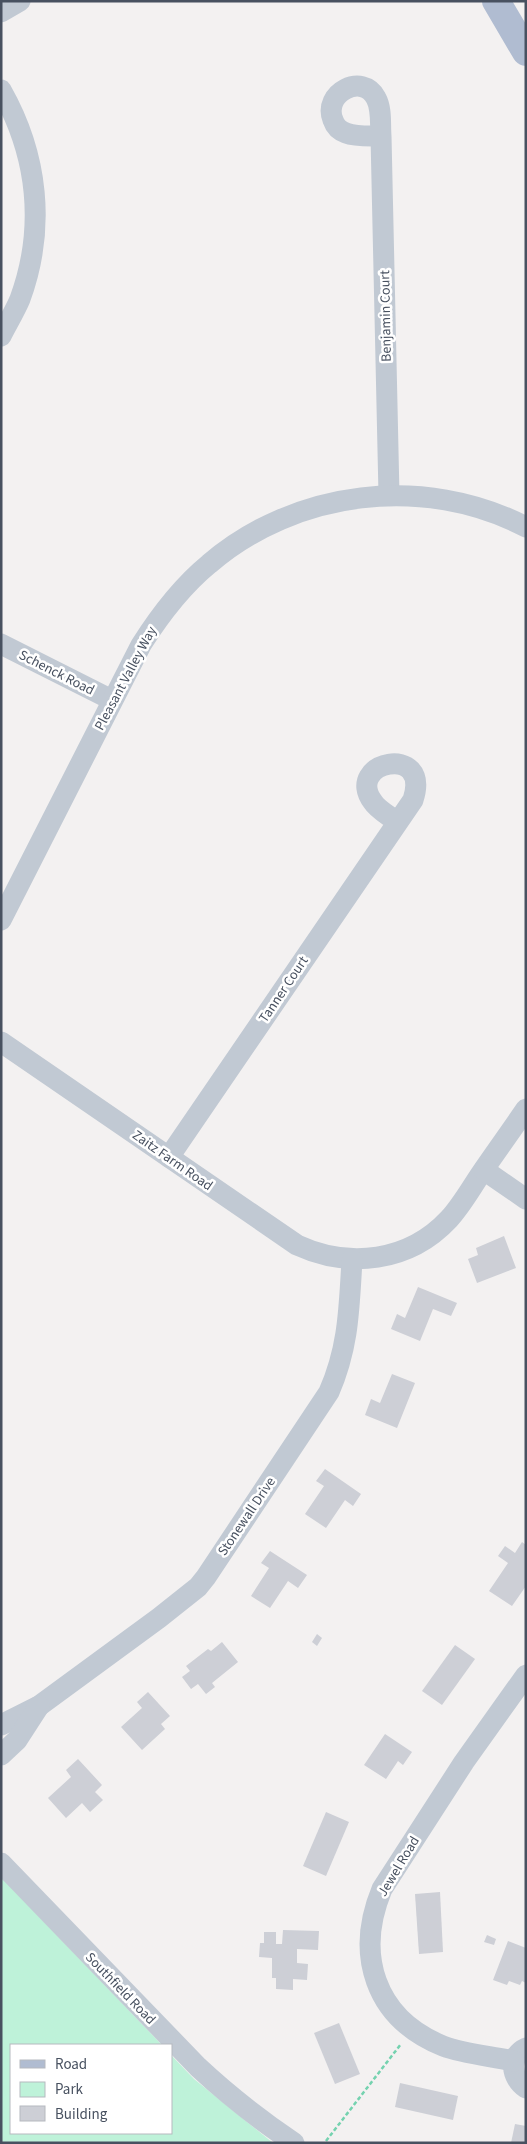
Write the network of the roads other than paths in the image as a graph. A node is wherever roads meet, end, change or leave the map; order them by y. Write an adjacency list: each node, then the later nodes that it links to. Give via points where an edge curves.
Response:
1 (20, 1): 3 (street)
2 (496, 1): 4 (main road)
3 (1, 12)
4 (526, 52)
5 (1, 90): 7 (street, via 27,146 36,210 29,270 19,300)
6 (381, 136): 8 (street, Benjamin Court)
7 (1, 336)
8 (389, 495): 9 (street, Pleasant Valley Way, via 449,500); 11 (street, Pleasant Valley Way, via 322,505 271,524 234,544 182,589 161,614)
9 (526, 527)
10 (1, 644): 11 (street, Schenck Road)
11 (112, 700): 13 (street, Pleasant Valley Way)
12 (397, 822): 16 (street, Tanner Court)
13 (1, 920)
14 (1, 1042): 16 (street, Zaitz Farm Road)
15 (526, 1109): 17 (street)
16 (169, 1157): 19 (street, Zaitz Farm Road, via 297,1245 330,1257)
17 (484, 1170): 18 (street); 19 (street, via 448,1219 434,1232 396,1253)
18 (526, 1199)
19 (352, 1260): 21 (street, Stonewall Drive, via 348,1328 332,1385 206,1578 160,1618)
20 (526, 1675): 25 (street, Jewel Road, via 464,1762 382,1889 369,1929 373,1972 389,2005 408,2026 445,2046)
21 (39, 1706): 22 (street, Stonewall Drive); 23 (street, Stonewall Drive, via 17,1740)
22 (1, 1725)
23 (1, 1755)
24 (1, 1863): 27 (street, Southfield Road, via 198,2067 234,2099)
25 (520, 2054): 26 (street, Jewel Road, via 514,2074)
26 (526, 2088)
27 (294, 2143)

